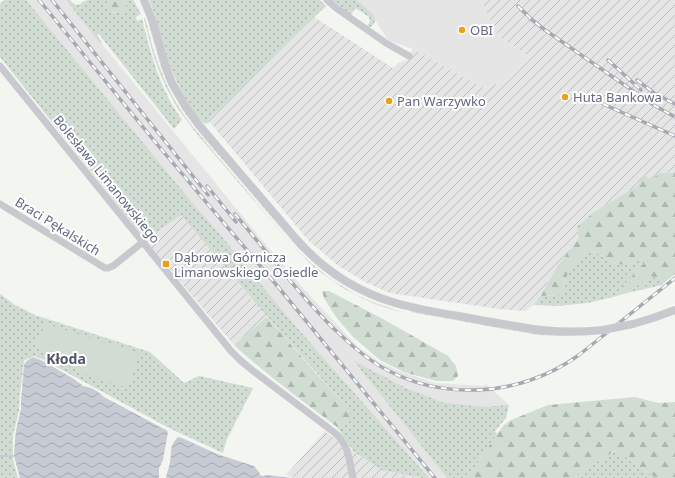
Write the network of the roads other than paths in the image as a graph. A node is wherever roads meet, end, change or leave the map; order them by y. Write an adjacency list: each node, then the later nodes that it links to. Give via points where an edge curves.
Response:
1 (144, 0): 7 (street, bridge, via 169,74 189,111 292,234 329,270 347,282 386,300 409,307 536,330 603,330)
2 (327, 0): 3 (street, via 386,43)
3 (410, 56)
4 (0, 66): 6 (street, Bolesława Limanowskiego)
5 (0, 204): 6 (street, Braci Pękalskich, via 105,268 112,266)
6 (143, 242): 8 (street, Bolesława Limanowskiego, via 236,356 335,432 346,446)
7 (675, 310)
8 (352, 478)

